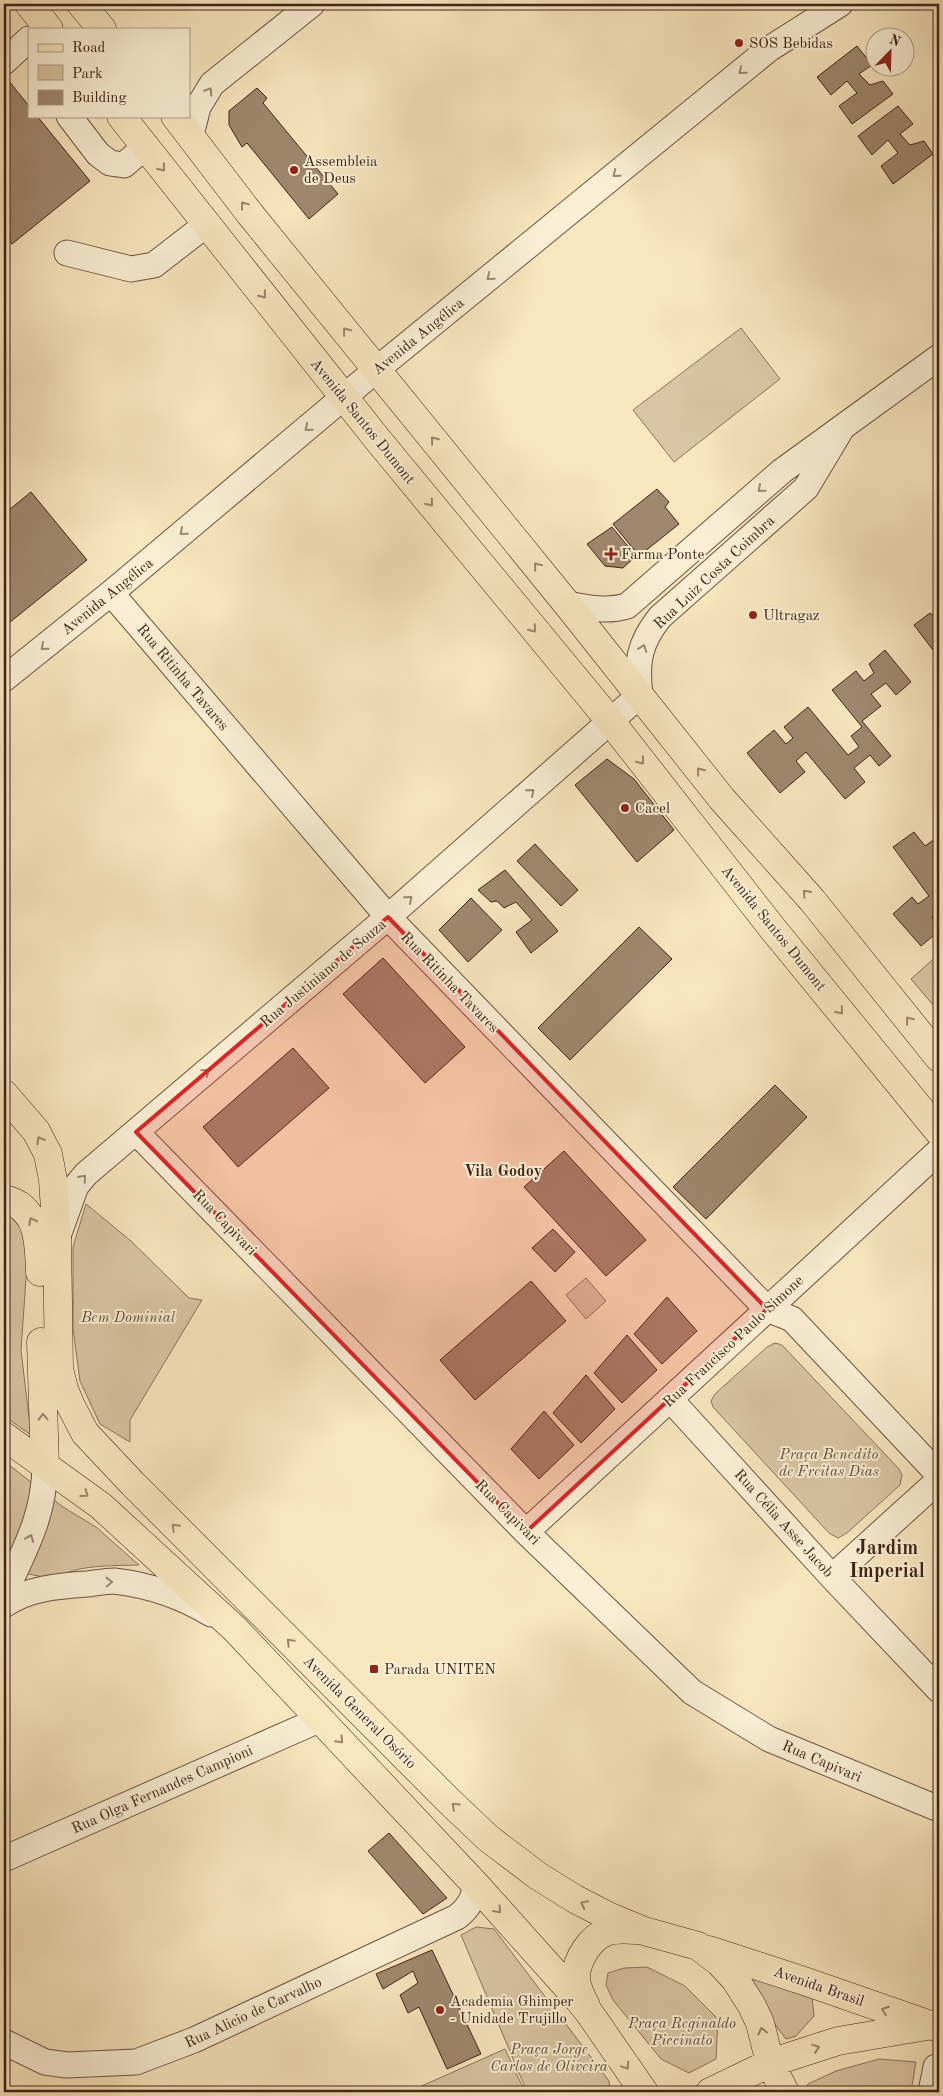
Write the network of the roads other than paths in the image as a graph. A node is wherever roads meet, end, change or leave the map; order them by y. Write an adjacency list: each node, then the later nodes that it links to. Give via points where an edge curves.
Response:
1 (82, 4): 4 (main road)
2 (312, 4): 7 (street, one-way to 2, via 212,84)
3 (840, 4): 13 (street, Avenida Angélica, one-way to 13, via 769,50)
4 (101, 28)
5 (71, 118): 9 (street, via 98,154 110,163 124,166)
6 (123, 118): 9 (main road, Avenida Santos Dumont)
7 (190, 118)
8 (183, 126): 13 (main road, one-way to 8)
9 (146, 146): 10 (main road, Avenida Santos Dumont, one-way to 10)
10 (207, 224): 11 (street, via 154,264 131,269); 14 (main road, Avenida Santos Dumont, one-way to 14)
11 (67, 253)
12 (939, 357): 15 (street, Rua Luiz Costa Coimbra)
13 (376, 370): 14 (street, Avenida Angélica); 19 (main road, one-way to 13)
14 (345, 397): 18 (street, Avenida Angélica, one-way to 18); 22 (main road, Avenida Santos Dumont, one-way to 22)
15 (842, 428): 16 (street, Rua Luiz Costa Coimbra); 17 (street, Rua Luiz Costa Coimbra)
16 (788, 467): 17 (street, via 799,466 808,472); 19 (street, Rua Luiz Costa Coimbra, one-way to 19, via 627,606 604,610)
17 (806, 488): 21 (street, Rua Luiz Costa Coimbra, one-way to 17, via 638,663 651,628)
18 (112, 593): 20 (street, Avenida Angélica, one-way to 20); 23 (street, Rua Ritinha Tavares)
19 (568, 604): 21 (main road)
20 (4, 679)
21 (640, 695): 22 (street); 24 (main road, one-way to 21, via 812,900 722,799)
22 (611, 722): 23 (street, Rua Justiniano de Souza, one-way to 22); 27 (main road, Avenida Santos Dumont, one-way to 27, via 773,929)
23 (388, 918): 26 (street, Rua Justiniano de Souza, one-way to 23); 32 (street, Rua Ritinha Tavares)
24 (939, 1058)
25 (4, 1094): 30 (main road, Avenida General Osório, one-way to 25, via 48,1154 36,1131)
26 (136, 1132): 30 (street, Rua Justiniano de Souza, one-way to 26, via 76,1186); 39 (street, Rua Capivari)
27 (939, 1132)
28 (939, 1151): 32 (street, Rua Francisco Paulo Simone)
29 (4, 1199): 31 (main road, one-way to 29, via 39,1251 34,1222 24,1208)
30 (57, 1238): 31 (main road); 33 (main road, Avenida General Osório)
31 (40, 1308): 33 (main road); 36 (main road, one-way to 31)
32 (767, 1309): 34 (street, Rua Francisco Paulo Simone); 37 (street, via 792,1319)
33 (59, 1369): 48 (main road, Avenida General Osório, one-way to 33, via 574,1899 538,1876 488,1838 449,1801 85,1433 70,1406)
34 (670, 1399): 39 (street, Rua Francisco Paulo Simone); 40 (street, Rua Célia Asse Jacob)
35 (4, 1436): 36 (main road, Avenida General Osório)
36 (45, 1466): 41 (street, one-way to 36, via 38,1518); 42 (main road, Avenida General Osório, one-way to 42, via 101,1506)
37 (939, 1475)
38 (939, 1480): 40 (street)
39 (526, 1532): 45 (street, Rua Capivari, via 692,1692 769,1739)
40 (832, 1577): 43 (street, Rua Célia Asse Jacob)
41 (5, 1590): 42 (street, one-way to 42, via 113,1581 191,1601)
42 (235, 1629): 44 (main road, Avenida General Osório)
43 (939, 1690)
44 (321, 1719): 46 (street, Rua Olga Fernandes Campioni); 47 (main road, Avenida General Osório, one-way to 47)
45 (939, 1808)
46 (4, 1859)
47 (476, 1885): 50 (main road, Avenida General Osório, one-way to 50); 52 (street, Rua Alicio de Carvalho, via 473,1899 458,1917 194,2040 136,2062 68,2065 45,2062)
48 (644, 1931): 49 (main road, Avenida General Osório); 50 (main road, via 605,1932 590,1945 580,1960 576,1976 578,1990)
49 (698, 1946): 51 (main road, Avenida Brasil, one-way to 49); 53 (main road, Avenida General Osório, one-way to 49, via 760,2023 752,2006 735,1979)
50 (588, 2011): 55 (main road, Avenida General Osório, one-way to 55)
51 (935, 2027): 53 (main road, one-way to 51, via 838,2041)
52 (4, 2042)
53 (770, 2063): 56 (main road); 57 (main road, Avenida General Osório)
54 (936, 2067): 58 (street)
55 (644, 2092)
56 (710, 2092)
57 (785, 2092)
58 (931, 2092)

